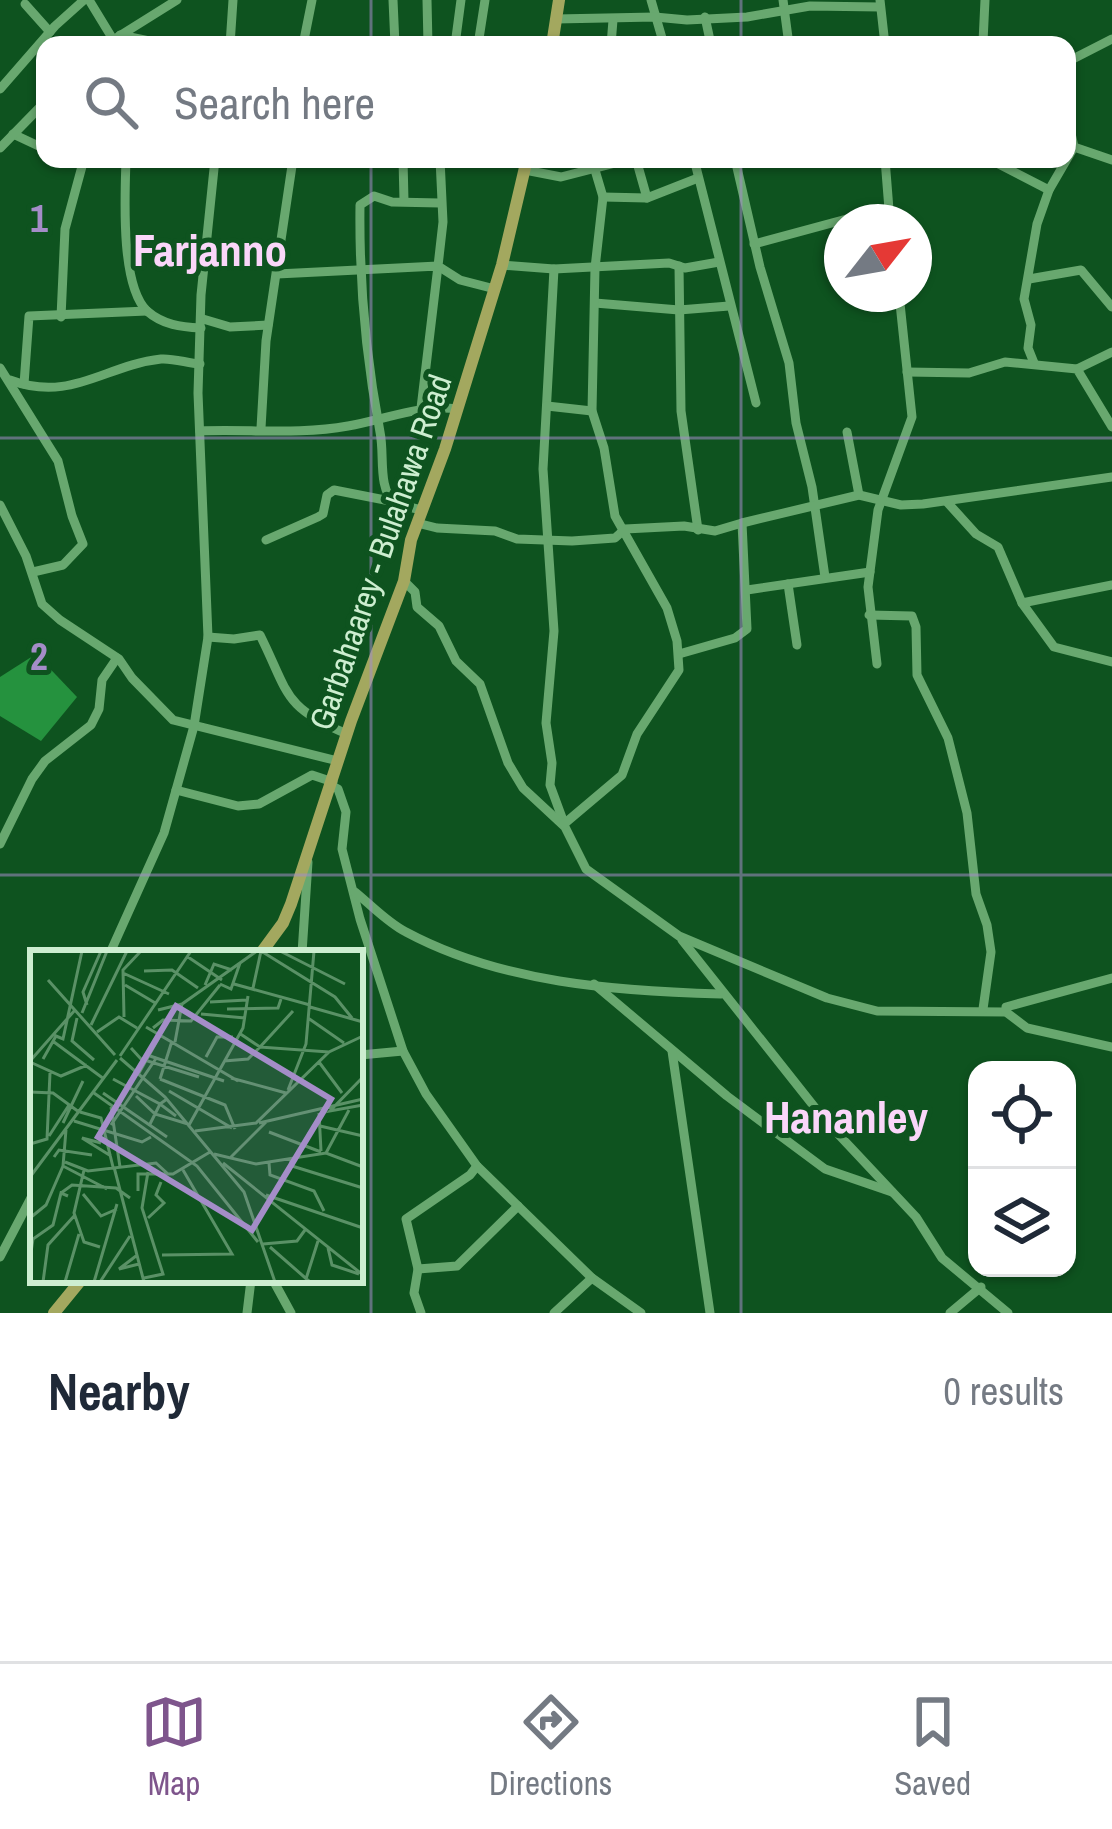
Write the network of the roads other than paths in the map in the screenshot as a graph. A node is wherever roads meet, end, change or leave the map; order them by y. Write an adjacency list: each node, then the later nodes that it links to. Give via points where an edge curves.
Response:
1 (87, 0): 19 (street); 21 (street)
2 (177, 0): 22 (street)
3 (233, 0): 23 (street)
4 (312, 0): 24 (street)
5 (393, 0): 25 (street)
6 (428, 0): 26 (street)
7 (461, 0): 27 (street)
8 (485, 0): 28 (street)
9 (559, 0): 17 (main road)
10 (651, 0): 15 (street)
11 (985, 0): 35 (street)
12 (880, 3): 14 (street); 34 (street)
13 (25, 4): 19 (street)
14 (784, 5): 16 (street, via 747,17); 33 (street)
15 (655, 17): 16 (street); 18 (street); 31 (street)
16 (704, 17): 32 (street)
17 (556, 19): 18 (street); 29 (main road)
18 (613, 20): 30 (street)
19 (50, 32): 20 (street)
20 (46, 36)
21 (110, 36)
22 (121, 36)
23 (234, 36)
24 (305, 36)
25 (395, 36)
26 (428, 36)
27 (455, 36)
28 (479, 36)
29 (553, 36)
30 (612, 36)
31 (661, 36)
32 (709, 36)
33 (788, 36)
34 (884, 36)
35 (985, 36)
36 (1112, 39): 38 (street)
37 (36, 48): 39 (street)
38 (1076, 57)
39 (0, 89)
40 (36, 111): 41 (street)
41 (13, 134): 42 (street); 43 (street)
42 (36, 145)
43 (0, 148)
44 (1076, 148): 45 (street)
45 (1112, 160)
46 (83, 168): 87 (street, via 65,229)
47 (126, 168): 85 (street, via 128,248)
48 (214, 168): 88 (street)
49 (292, 168): 78 (street)
50 (403, 168): 66 (street)
51 (440, 168): 67 (street)
52 (525, 168): 72 (main road, Garbahaarey - Bulahawa Road)
53 (535, 168): 61 (street, via 561,177)
54 (602, 168): 61 (street)
55 (637, 168): 65 (street)
56 (696, 168): 62 (street)
57 (737, 168): 70 (street)
58 (886, 168): 68 (street)
59 (1006, 168): 63 (street)
60 (1062, 168): 63 (street)
61 (595, 170): 64 (street)
62 (698, 178): 65 (street); 71 (street)
63 (1049, 190): 79 (street)
64 (603, 197): 65 (street); 75 (street)
65 (647, 199)
66 (404, 201): 67 (street); 76 (street, via 374,196 360,205)
67 (440, 203): 73 (street)
68 (889, 204)
69 (824, 226): 70 (street)
70 (754, 244): 113 (street, via 789,363)
71 (719, 262): 74 (street); 82 (street)
72 (502, 265): 77 (street); 80 (main road, Garbahaarey - Bulahawa Road)
73 (438, 266): 76 (street); 80 (street); 99 (street)
74 (679, 266): 75 (street); 84 (street)
75 (595, 268): 77 (street); 81 (street)
76 (361, 269): 78 (street); 102 (street)
77 (554, 269): 98 (street)
78 (277, 274): 89 (street)
79 (1028, 279): 83 (street, via 1081,270); 91 (street)
80 (495, 289): 100 (main road, Garbahaarey - Bulahawa Road)
81 (595, 302): 84 (street); 101 (street)
82 (729, 306): 84 (street); 97 (street)
83 (1112, 307)
84 (680, 310): 117 (street, via 681,411)
85 (147, 311): 87 (street); 88 (street, via 176,327)
86 (901, 312): 94 (street)
87 (61, 317): 96 (street, via 28,316)
88 (202, 324): 89 (street); 92 (street)
89 (268, 325): 104 (street)
90 (1112, 352): 93 (street)
91 (1034, 363): 93 (street); 94 (street)
92 (200, 364): 96 (street, via 166,359 85,385); 105 (street)
93 (1077, 369): 103 (street)
94 (908, 372): 109 (street, via 912,417)
95 (4, 376): 96 (street); 120 (street, via 58,461 83,544 63,565)
96 (24, 384)
97 (756, 403)
98 (548, 406): 101 (street); 119 (street)
99 (421, 408): 100 (street); 102 (street)
100 (457, 409): 114 (main road, Garbahaarey - Bulahawa Road)
101 (592, 411): 116 (street, via 613,509)
102 (376, 418): 104 (street, via 337,428); 110 (street)
103 (1111, 423)
104 (261, 428): 105 (street)
105 (200, 431): 129 (street)
106 (847, 432): 108 (street)
107 (1111, 478): 111 (street)
108 (859, 495): 109 (street); 113 (street)
109 (880, 499): 111 (street); 121 (street)
110 (389, 501): 114 (street); 118 (street, via 334,490 318,518)
111 (947, 502): 127 (street, via 998,547)
112 (0, 505): 120 (street)
113 (815, 506): 115 (street); 122 (street)
114 (419, 516): 119 (street, via 436,528); 123 (main road, Garbahaarey - Bulahawa Road)
115 (742, 523): 117 (street); 126 (street)
116 (625, 529): 117 (street); 119 (street, via 615,538); 131 (street, via 667,608)
117 (698, 530)
118 (266, 540)
119 (546, 540): 140 (street, via 554,631 546,731 550,784)
120 (33, 572): 132 (street, via 49,612)
121 (870, 572): 122 (street); 128 (street)
122 (825, 577): 124 (street)
123 (404, 581): 136 (main road, Garbahaarey - Bulahawa Road); 140 (street, via 480,684 517,778)
124 (788, 584): 126 (street); 130 (street)
125 (1112, 584): 127 (street)
126 (747, 590): 131 (street, via 743,634)
127 (1022, 603): 133 (street, via 1054,647)
128 (869, 614): 134 (street); 151 (street, via 912,616 916,627 917,675 948,738 987,925)
129 (208, 637): 135 (street); 136 (street, via 260,635 304,715)
130 (797, 645)
131 (679, 654): 140 (street, via 679,670 637,734 622,775)
132 (117, 658): 135 (street, via 173,720); 141 (street, via 102,680 91,725 45,761)
133 (1112, 662)
134 (877, 664)
135 (194, 726): 137 (street); 139 (street)
136 (347, 734): 137 (main road, Garbahaarey - Bulahawa Road)
137 (338, 761): 138 (main road, Garbahaarey - Bulahawa Road)
138 (332, 784): 139 (street, via 312,775 259,804 238,806); 142 (main road, Garbahaarey - Bulahawa Road); 143 (street, via 346,812 342,849)
139 (176, 790): 145 (street)
140 (565, 825): 144 (street, via 586,868)
141 (0, 844)
142 (309, 850): 146 (main road, Garbahaarey - Bulahawa Road, via 283,922); 147 (street)
143 (355, 892): 149 (street, via 403,931 503,971); 154 (street)
144 (679, 936): 150 (street); 151 (street, via 878,1011)
145 (111, 950)
146 (263, 950)
147 (302, 950)
148 (1112, 978): 152 (street)
149 (594, 984): 150 (street); 155 (street)
150 (721, 994): 158 (street)
151 (983, 1009): 152 (street)
152 (1006, 1012): 153 (street, via 1028,1028)
153 (1112, 1047)
154 (403, 1051): 156 (street); 157 (street)
155 (672, 1051): 158 (street, via 825,1169); 174 (street)
156 (363, 1055)
157 (477, 1166): 160 (street); 162 (street, via 406,1219)
158 (893, 1193): 167 (street, via 942,1258)
159 (30, 1200): 161 (street)
160 (518, 1206): 162 (street, via 457,1266); 163 (street)
161 (0, 1257)
162 (418, 1269): 171 (street, via 414,1293)
163 (592, 1278): 172 (street); 173 (street)
164 (79, 1283): 168 (main road)
165 (251, 1283): 169 (street)
166 (275, 1283): 170 (street)
167 (981, 1287): 175 (street); 176 (street)
168 (54, 1313)
169 (247, 1313)
170 (290, 1313)
171 (422, 1313)
172 (554, 1313)
173 (641, 1313)
174 (710, 1313)
175 (950, 1313)
176 (1008, 1313)

